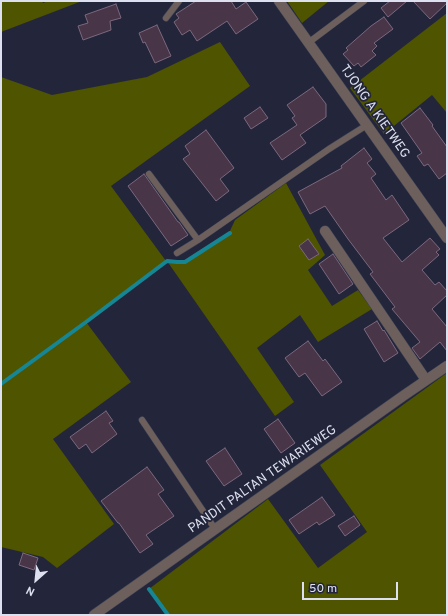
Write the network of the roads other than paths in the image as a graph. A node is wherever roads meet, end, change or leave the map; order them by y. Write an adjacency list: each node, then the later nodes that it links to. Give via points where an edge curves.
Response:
1 (179, 1): 4 (lane)
2 (279, 1): 5 (street, TJONG A KIETWEG)
3 (364, 1): 5 (lane)
4 (166, 18)
5 (308, 43): 6 (street, TJONG A KIETWEG)
6 (367, 125): 9 (street, TJONG A KIETWEG); 10 (lane)
7 (150, 174): 10 (lane)
8 (325, 231): 13 (street)
9 (447, 238)
10 (198, 240): 11 (lane)
11 (177, 253)
12 (447, 366): 13 (street, PANDIT PALTAN TEWARIEWEG)
13 (426, 380): 15 (street, PANDIT PALTAN TEWARIEWEG)
14 (142, 420): 15 (lane)
15 (216, 529): 16 (street, PANDIT PALTAN TEWARIEWEG)
16 (94, 615)

